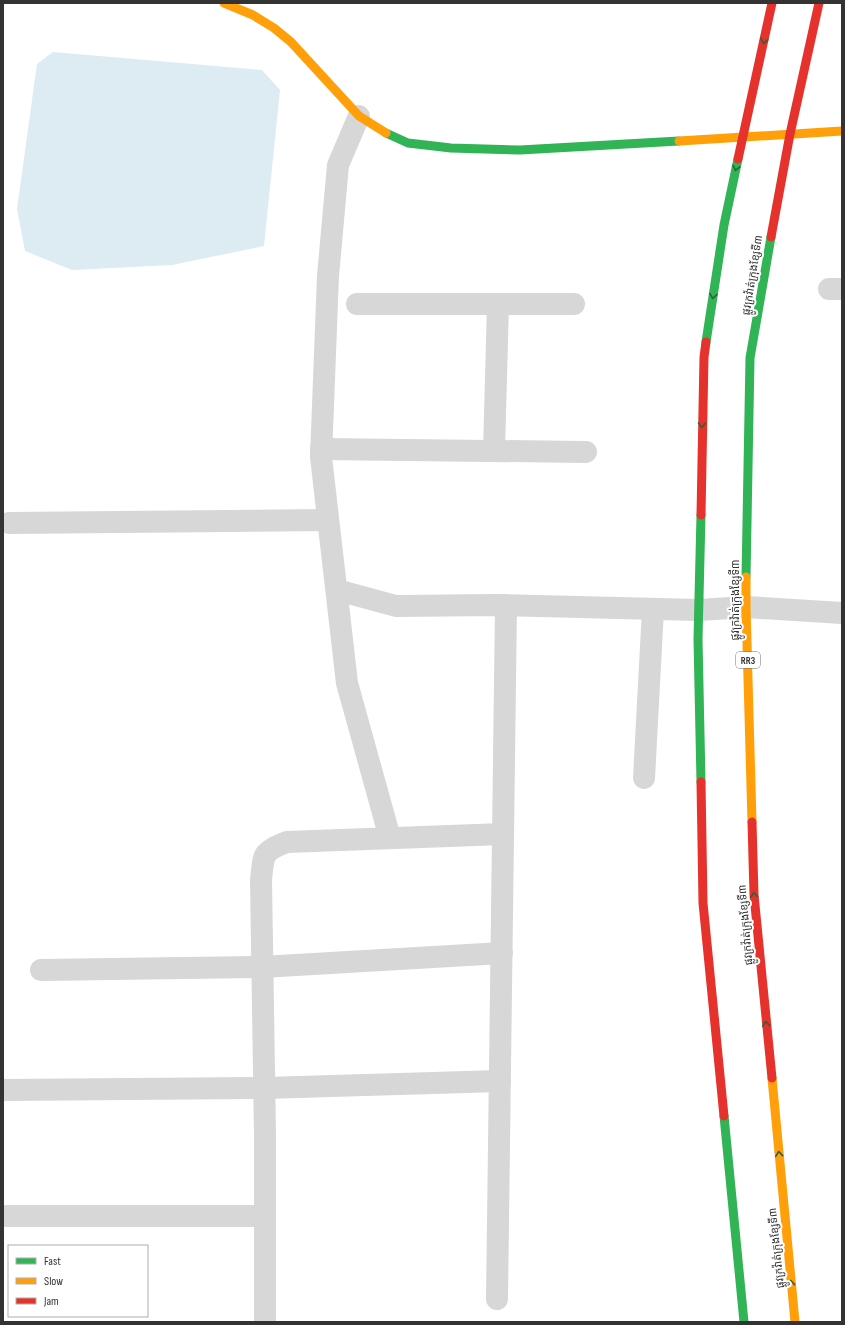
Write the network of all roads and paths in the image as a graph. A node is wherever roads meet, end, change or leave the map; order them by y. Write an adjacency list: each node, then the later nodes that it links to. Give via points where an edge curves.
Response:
1 (224, 3): 4 (main road, via 254,15 291,42)
2 (772, 3): 7 (main road, one-way to 7)
3 (819, 3): 6 (main road, ផ្លូវក្រវ៉ាត់ក្រុងខ្សែទី៣ / RR3)
4 (359, 116): 7 (main road, via 381,131 408,143 451,148 520,150); 11 (street, via 338,165 328,276)
5 (842, 131): 6 (main road)
6 (790, 134): 7 (main road); 18 (main road, ផ្លូវក្រវ៉ាត់ក្រុងខ្សែទី៣ / RR3, via 750,358)
7 (742, 137): 20 (main road, one-way to 20, via 724,225 704,357)
8 (356, 304): 9 (street)
9 (498, 304): 10 (street); 12 (street)
10 (574, 304)
11 (321, 449): 12 (street); 14 (street)
12 (494, 451): 13 (street)
13 (586, 452)
14 (328, 520): 15 (street); 16 (street)
15 (9, 523)
16 (337, 590): 17 (street, via 396,606); 24 (street, via 347,683)
17 (506, 605): 19 (street); 23 (street)
18 (746, 607): 20 (street); 21 (street); 36 (main road, ផ្លូវក្រវ៉ាត់ក្រុងខ្សែទី៣ / RR3, one-way to 18, via 754,895)
19 (653, 608): 20 (street); 22 (street)
20 (699, 610): 35 (main road, via 703,903)
21 (842, 613)
22 (644, 778)
23 (503, 834): 24 (street); 25 (street)
24 (390, 838): 26 (street, via 287,842 264,855 260,880)
25 (502, 954): 26 (street); 28 (street)
26 (262, 967): 27 (street); 29 (street)
27 (41, 970)
28 (500, 1081): 29 (street); 33 (street)
29 (264, 1088): 30 (street); 32 (street)
30 (3, 1090)
31 (3, 1216): 32 (street)
32 (265, 1216): 34 (street)
33 (497, 1299)
34 (265, 1322)
35 (744, 1322)
36 (795, 1322)

